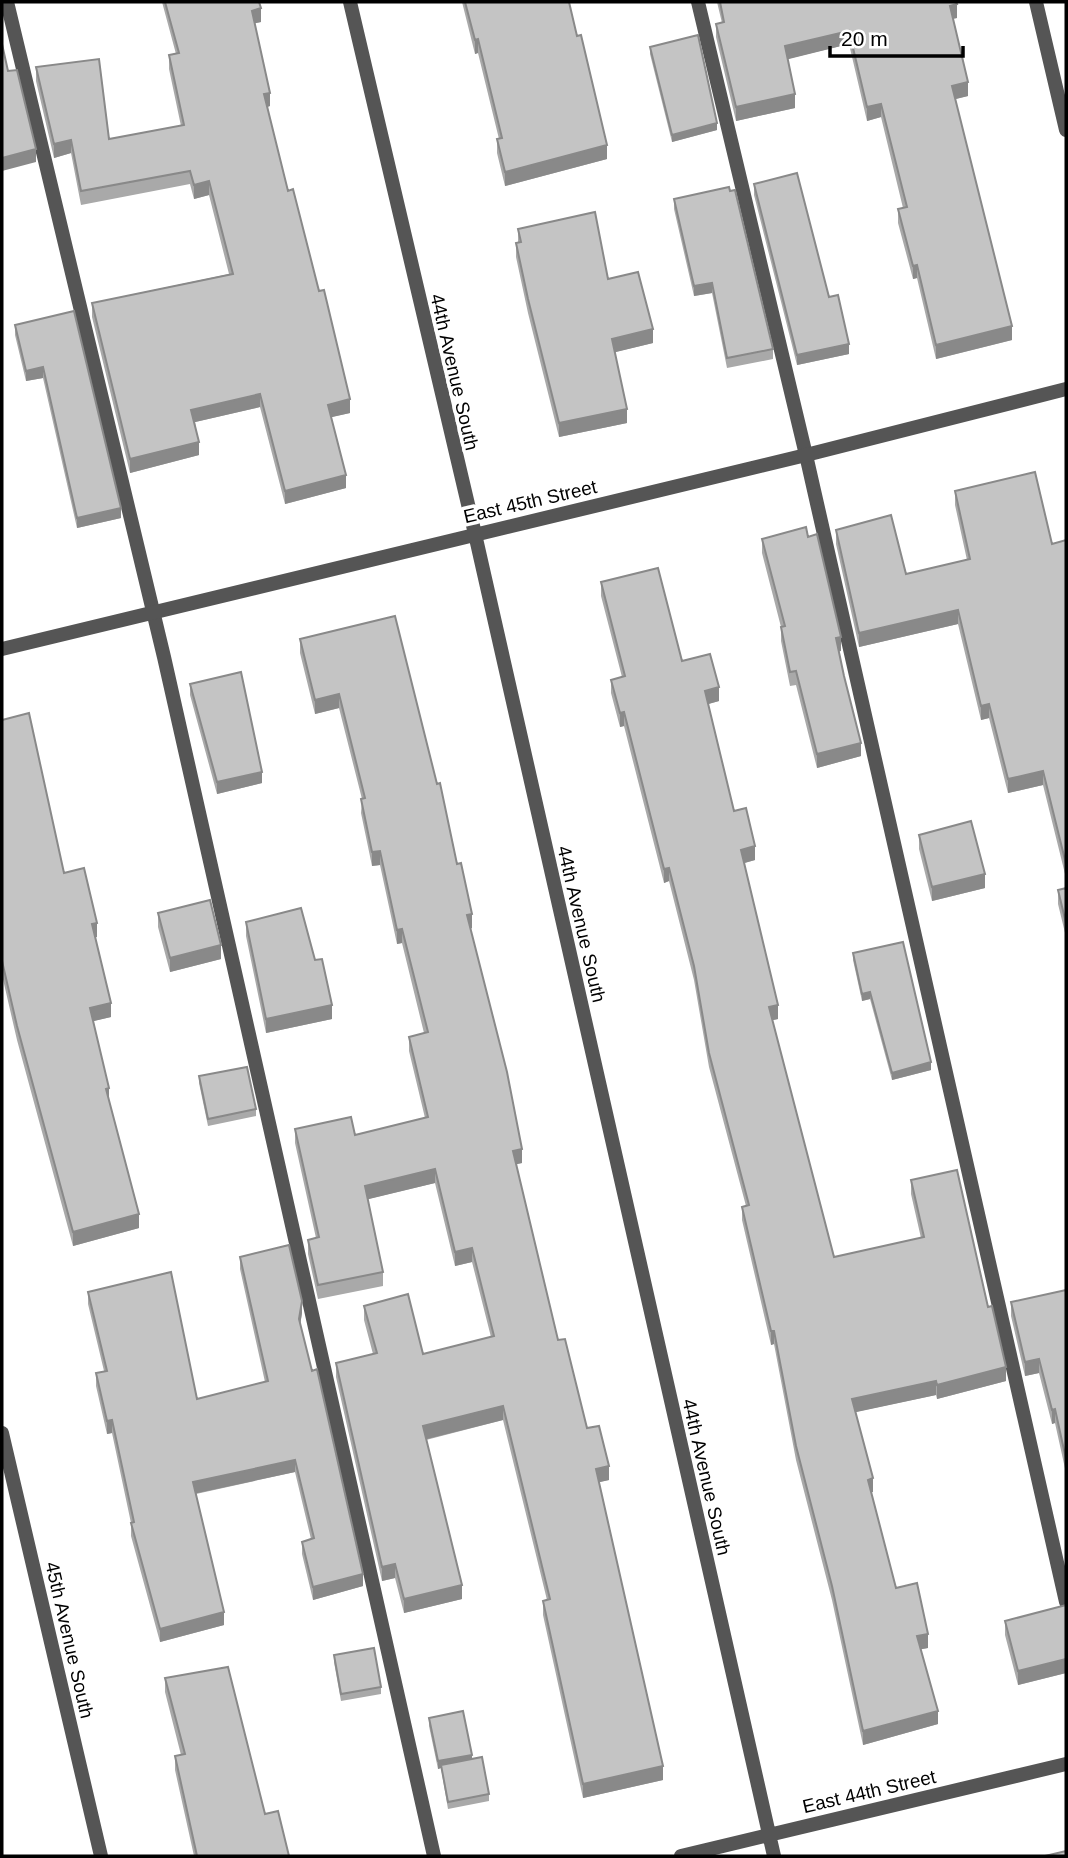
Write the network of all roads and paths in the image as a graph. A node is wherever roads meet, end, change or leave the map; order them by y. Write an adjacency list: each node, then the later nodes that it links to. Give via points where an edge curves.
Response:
1 (7, 2): 9 (street)
2 (350, 2): 8 (street, 44th Avenue South)
3 (698, 2): 7 (street)
4 (1036, 2): 5 (street)
5 (1066, 130)
6 (1066, 389): 7 (street, East 45th Street)
7 (806, 455): 8 (street, East 45th Street); 12 (street)
8 (475, 534): 9 (street, East 45th Street); 14 (street, 44th Avenue South)
9 (153, 612): 10 (street, East 45th Street); 16 (street)
10 (2, 649)
11 (2, 1433): 15 (street, 45th Avenue South)
12 (1066, 1602)
13 (1066, 1764): 14 (street, East 44th Street)
14 (769, 1835): 17 (street, East 44th Street); 18 (street, 44th Avenue South)
15 (102, 1856)
16 (433, 1856)
17 (681, 1856)
18 (774, 1856)

